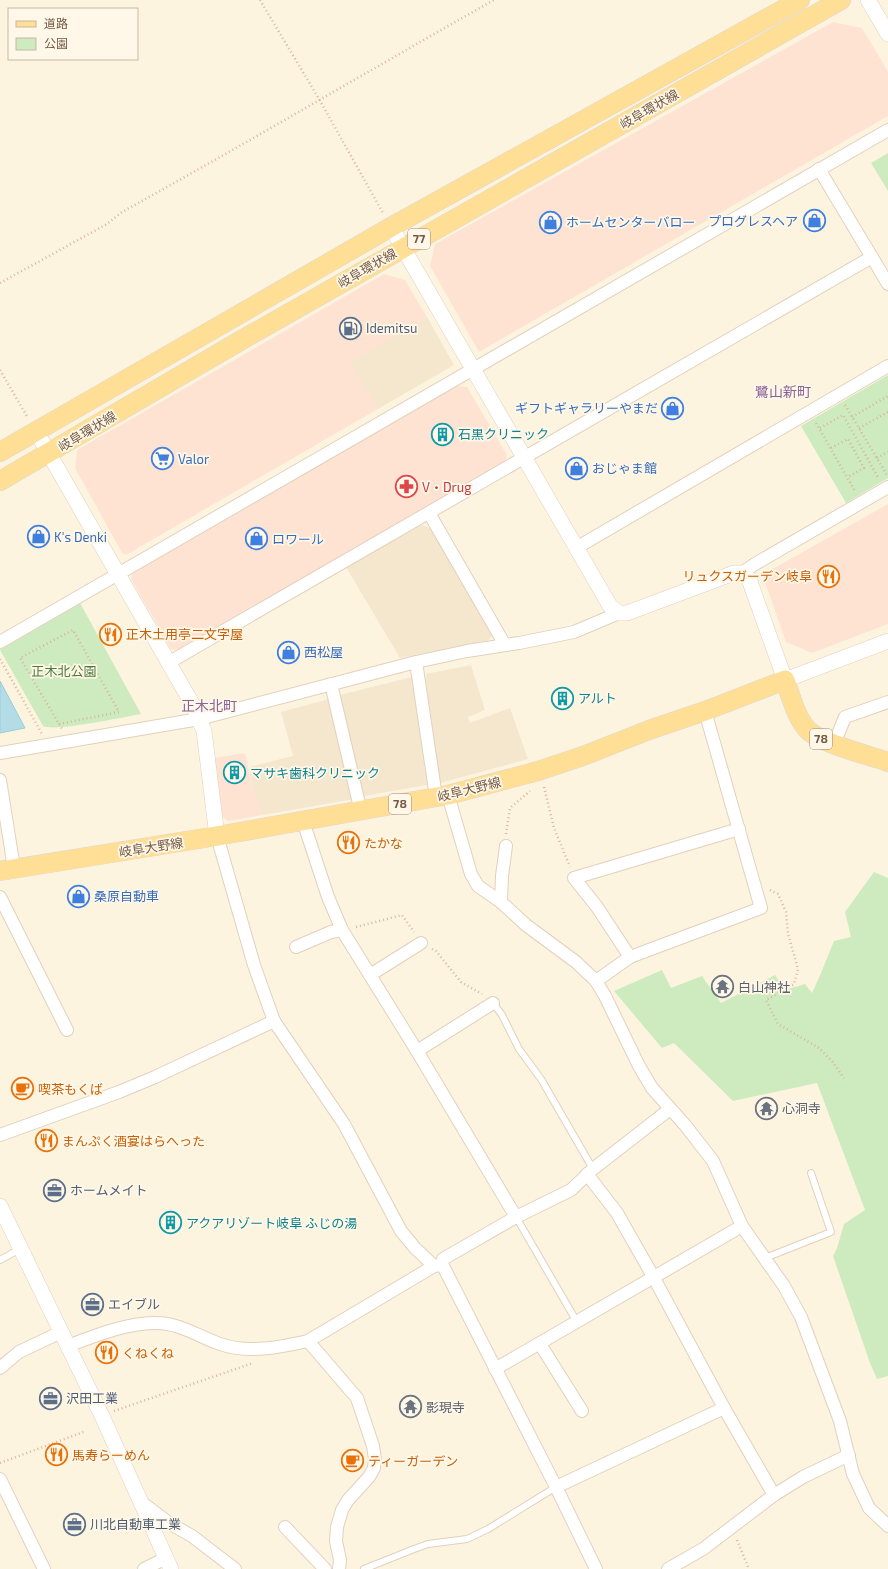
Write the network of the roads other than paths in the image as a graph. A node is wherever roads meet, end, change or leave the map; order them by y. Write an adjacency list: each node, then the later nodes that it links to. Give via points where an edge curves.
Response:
1 (800, 0): 7 (main road, 岐阜環状線 / 77)
2 (842, 0): 8 (main road, 岐阜環状線 / 77)
3 (868, 0): 4 (street)
4 (888, 34)
5 (888, 130): 6 (street)
6 (819, 169): 9 (street); 12 (street)
7 (391, 227): 8 (street); 13 (main road, 岐阜環状線 / 77)
8 (403, 248): 12 (street); 15 (main road, 岐阜環状線 / 77)
9 (872, 257): 10 (street); 16 (street)
10 (888, 284)
11 (888, 366): 20 (street)
12 (473, 369): 16 (street); 21 (street)
13 (36, 431): 14 (main road, 岐阜環状線 / 77); 15 (street)
14 (0, 452)
15 (49, 454): 17 (main road, 岐阜環状線 / 77); 21 (street)
16 (525, 458): 19 (street); 20 (street)
17 (0, 482)
18 (884, 484): 22 (street)
19 (429, 513): 26 (street); 28 (street)
20 (576, 548): 23 (street, via 610,606)
21 (118, 574): 25 (street); 28 (street)
22 (742, 574): 23 (street, via 734,573 627,613); 29 (street, via 749,579)
23 (619, 613): 26 (street, via 574,632)
24 (888, 641): 29 (street)
25 (0, 642)
26 (505, 645): 27 (street)
27 (416, 662): 30 (street); 38 (street)
28 (168, 663): 33 (street)
29 (785, 680): 32 (main road, 岐阜大野線 / 78); 34 (main road, 78, via 806,730)
30 (330, 684): 33 (street); 39 (street)
31 (888, 702): 34 (street, via 845,717)
32 (705, 711): 38 (main road, 岐阜大野線 / 78, via 583,756 540,782); 41 (street)
33 (199, 719): 35 (street); 42 (street, via 204,731)
34 (834, 744): 36 (main road, 78)
35 (0, 753)
36 (888, 762)
37 (0, 780): 44 (street)
38 (442, 796): 39 (main road, 岐阜大野線 / 78); 46 (street, via 471,874 478,886)
39 (361, 812): 40 (main road, 岐阜大野線 / 78)
40 (303, 821): 42 (main road, 岐阜大野線 / 78); 47 (street, via 328,897)
41 (739, 829): 50 (street, via 761,908); 50 (street, via 574,878)
42 (217, 836): 44 (main road, 岐阜大野線 / 78); 54 (street, via 254,965)
43 (506, 846): 46 (street)
44 (7, 870)
45 (0, 897): 55 (street)
46 (501, 902): 52 (street)
47 (342, 930): 49 (street); 51 (street)
48 (421, 944): 51 (street)
49 (296, 947)
50 (630, 957): 52 (street)
51 (370, 975): 56 (street)
52 (596, 980): 57 (street, via 639,1066 652,1088)
53 (493, 1003): 56 (street); 59 (lane, via 541,1079)
54 (274, 1021): 58 (street, via 155,1077); 67 (street, via 344,1124 401,1231 415,1248)
55 (67, 1030)
56 (417, 1051): 62 (street)
57 (670, 1109): 59 (street); 63 (street, via 713,1161)
58 (0, 1135)
59 (590, 1172): 62 (street, via 571,1190); 68 (street)
60 (811, 1173): 65 (lane, via 831,1232)
61 (0, 1206): 64 (street)
62 (516, 1217): 67 (street, via 443,1259); 69 (lane)
63 (742, 1226): 65 (street); 68 (street)
64 (20, 1249): 66 (lane); 70 (street)
65 (765, 1258): 78 (street, via 801,1317 831,1395)
66 (0, 1260)
67 (438, 1265): 71 (street); 75 (street)
68 (654, 1278): 69 (street); 76 (street)
69 (577, 1322): 72 (street)
70 (61, 1332): 73 (street); 74 (street, via 19,1352)
71 (308, 1341): 73 (street, via 252,1349 236,1348 221,1345 170,1324 156,1323 132,1326); 90 (street, via 357,1398 375,1459 369,1477 342,1510 336,1534)
72 (540, 1344): 75 (street); 77 (street)
73 (68, 1346): 82 (street)
74 (0, 1368)
75 (495, 1370): 80 (street)
76 (724, 1408): 80 (street); 81 (street)
77 (582, 1411)
78 (849, 1455): 81 (street); 83 (street, via 853,1474 869,1508)
79 (0, 1479): 86 (street)
80 (556, 1487): 91 (lane, via 467,1539 414,1548); 92 (street)
81 (774, 1494): 93 (street, via 703,1549)
82 (140, 1501): 85 (street); 88 (street)
83 (888, 1526)
84 (285, 1527): 89 (street)
85 (168, 1564): 87 (street)
86 (44, 1569)
87 (144, 1569)
88 (235, 1569)
89 (325, 1569)
90 (339, 1569)
91 (364, 1569)
92 (596, 1569)
93 (668, 1569)

